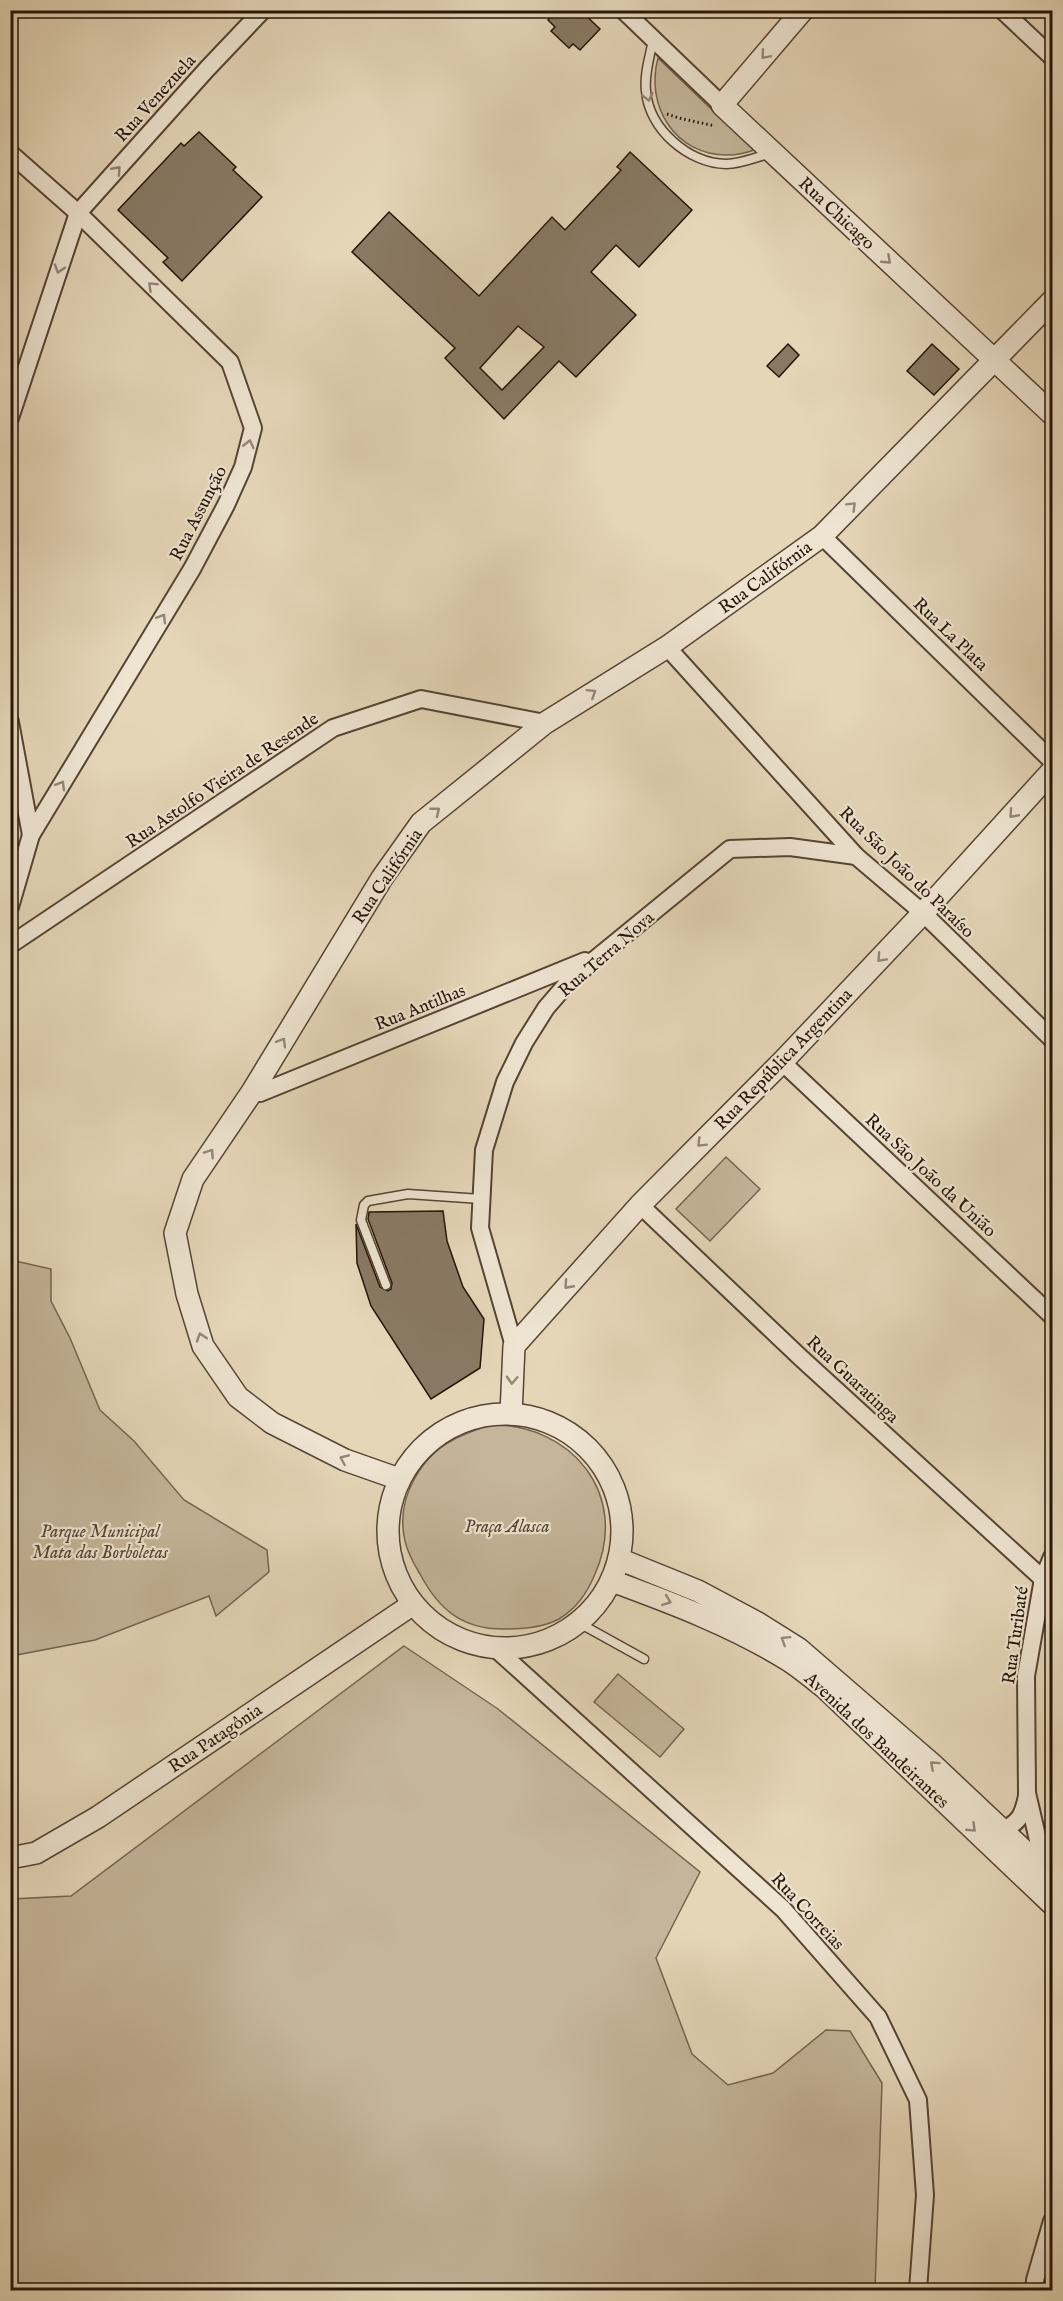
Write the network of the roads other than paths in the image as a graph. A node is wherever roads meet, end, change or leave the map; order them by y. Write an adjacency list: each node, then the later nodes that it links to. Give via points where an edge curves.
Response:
1 (263, 10): 10 (street, Rua Venezuela, one-way to 1)
2 (622, 10): 5 (street, Rua Chicago)
3 (803, 10): 7 (street, one-way to 7)
4 (1002, 10): 6 (street)
5 (653, 40): 7 (street, Rua Chicago); 9 (lane, one-way to 9, via 646,92 657,122 674,143 700,160 726,164)
6 (1053, 57)
7 (721, 115): 9 (street, Rua Chicago)
8 (10, 153): 10 (street, Rua Assunção)
9 (772, 153): 12 (street, Rua Chicago, one-way to 12)
10 (78, 213): 14 (street, one-way to 14); 21 (street, Rua Assunção, one-way to 10, via 202,551 243,467 253,428 230,362)
11 (1053, 301): 12 (street, Rua Califórnia)
12 (996, 361): 13 (street, Rua Chicago); 15 (street, Rua Califórnia, one-way to 12)
13 (1053, 414)
14 (10, 418)
15 (822, 536): 16 (street, Rua Califórnia); 19 (street, Rua La Plata)
16 (667, 647): 18 (street, Rua Califórnia, one-way to 16); 22 (street, Rua São João do Paraíso)
17 (10, 722): 21 (street)
18 (545, 723): 25 (street, Rua Astolfo Vieira de Resende, via 421,699 333,728); 29 (street, Rua Califórnia, one-way to 18, via 382,878 421,823)
19 (1053, 761)
20 (1053, 771): 24 (street, Rua República Argentina, one-way to 24)
21 (31, 835): 23 (street, Rua Assunção)
22 (856, 856): 24 (street, Rua São João do Paraíso); 26 (street, Rua Terra Nova, via 790,847 730,849)
23 (10, 907)
24 (923, 913): 27 (street, Rua São João do Paraíso); 28 (street, Rua República Argentina, one-way to 28)
25 (10, 945)
26 (602, 954): 29 (street, Rua Antilhas, via 260,1093); 30 (street, Rua Terra Nova, via 552,1001 524,1043 506,1082 484,1150)
27 (1053, 1039)
28 (782, 1062): 31 (street, Rua República Argentina, one-way to 31); 33 (street, Rua São João da União)
29 (252, 1092): 36 (street, Rua Califórnia, one-way to 29, via 345,1460 272,1423 238,1397 203,1346 187,1294 175,1233 193,1179)
30 (481, 1199): 32 (lane, via 408,1194 368,1201 361,1220); 34 (street, Rua Terra Nova, via 480,1228)
31 (640, 1205): 34 (street, Rua República Argentina, one-way to 34); 39 (street, Rua Guaratinga)
32 (386, 1285)
33 (1053, 1316)
34 (514, 1346): 35 (street, Rua Terra Nova, one-way to 35)
35 (511, 1414): 36 (street, via 477,1418 445,1430 411,1460); 38 (street, via 544,1421 575,1437 599,1461 616,1491 622,1525)
36 (399, 1479): 41 (street, via 389,1510 388,1543 396,1575)
37 (1053, 1557): 39 (street, Rua Turibaté)
38 (620, 1560): 40 (street); 46 (street, Avenida dos Bandeirantes, one-way to 38, via 799,1649 698,1591)
39 (1043, 1580): 45 (street, Rua Turibaté, via 1026,1676)
40 (612, 1581): 42 (street, via 598,1604); 49 (street, Avenida dos Bandeirantes, one-way to 49, via 704,1616 790,1661 825,1688)
41 (413, 1604): 43 (street, via 445,1631 464,1641); 47 (street, Rua Patagônia, via 98,1817 36,1853)
42 (579, 1623): 43 (street, via 554,1638 525,1647); 44 (lane)
43 (495, 1648): 51 (street, Rua Correias, via 783,1909 878,2017 918,2100 925,2195)
44 (644, 1659)
45 (1027, 1793): 46 (street, Rua Turibaté, via 1023,1816); 48 (street, Rua Turibaté)
46 (1004, 1830): 48 (street, Avenida dos Bandeirantes)
47 (10, 1858)
48 (1049, 1874)
49 (1053, 1904)
50 (1053, 2221): 52 (street)
51 (918, 2290)
52 (1035, 2290)

